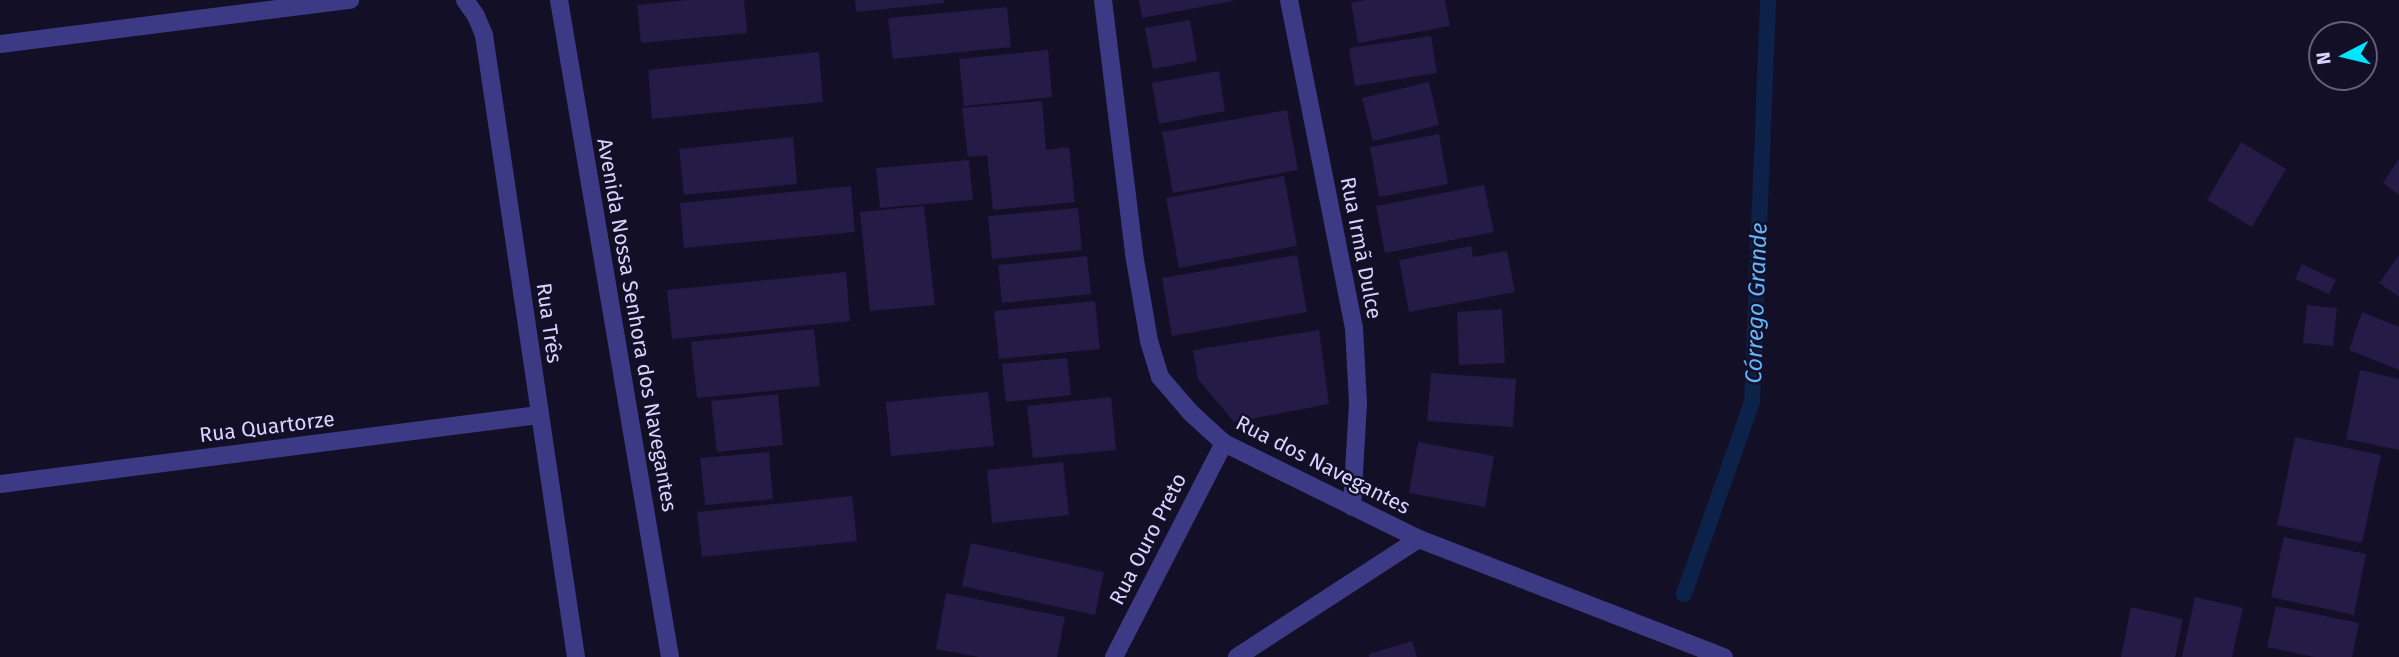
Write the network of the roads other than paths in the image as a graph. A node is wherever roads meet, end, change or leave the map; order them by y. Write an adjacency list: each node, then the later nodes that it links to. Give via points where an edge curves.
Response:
1 (351, 0): 6 (street)
2 (464, 0): 7 (street, Rua Três, via 484,35)
3 (559, 0): 13 (street, Avenida Nossa Senhora dos Navegantes)
4 (1102, 0): 8 (street, Rua dos Navegantes, via 1149,341 1160,377)
5 (1289, 0): 10 (street, Rua Irmã Dulce, via 1354,328 1358,403)
6 (0, 44)
7 (539, 415): 9 (street, Rua Quartorze); 12 (street, Rua Três)
8 (1224, 443): 10 (street, Rua dos Navegantes); 14 (street, Rua Ouro Preto)
9 (0, 484)
10 (1352, 507): 11 (street, Rua dos Navegantes)
11 (1419, 539): 15 (street); 16 (street, Rua dos Navegantes)
12 (576, 657)
13 (670, 657)
14 (1114, 657)
15 (1237, 657)
16 (1724, 657)

